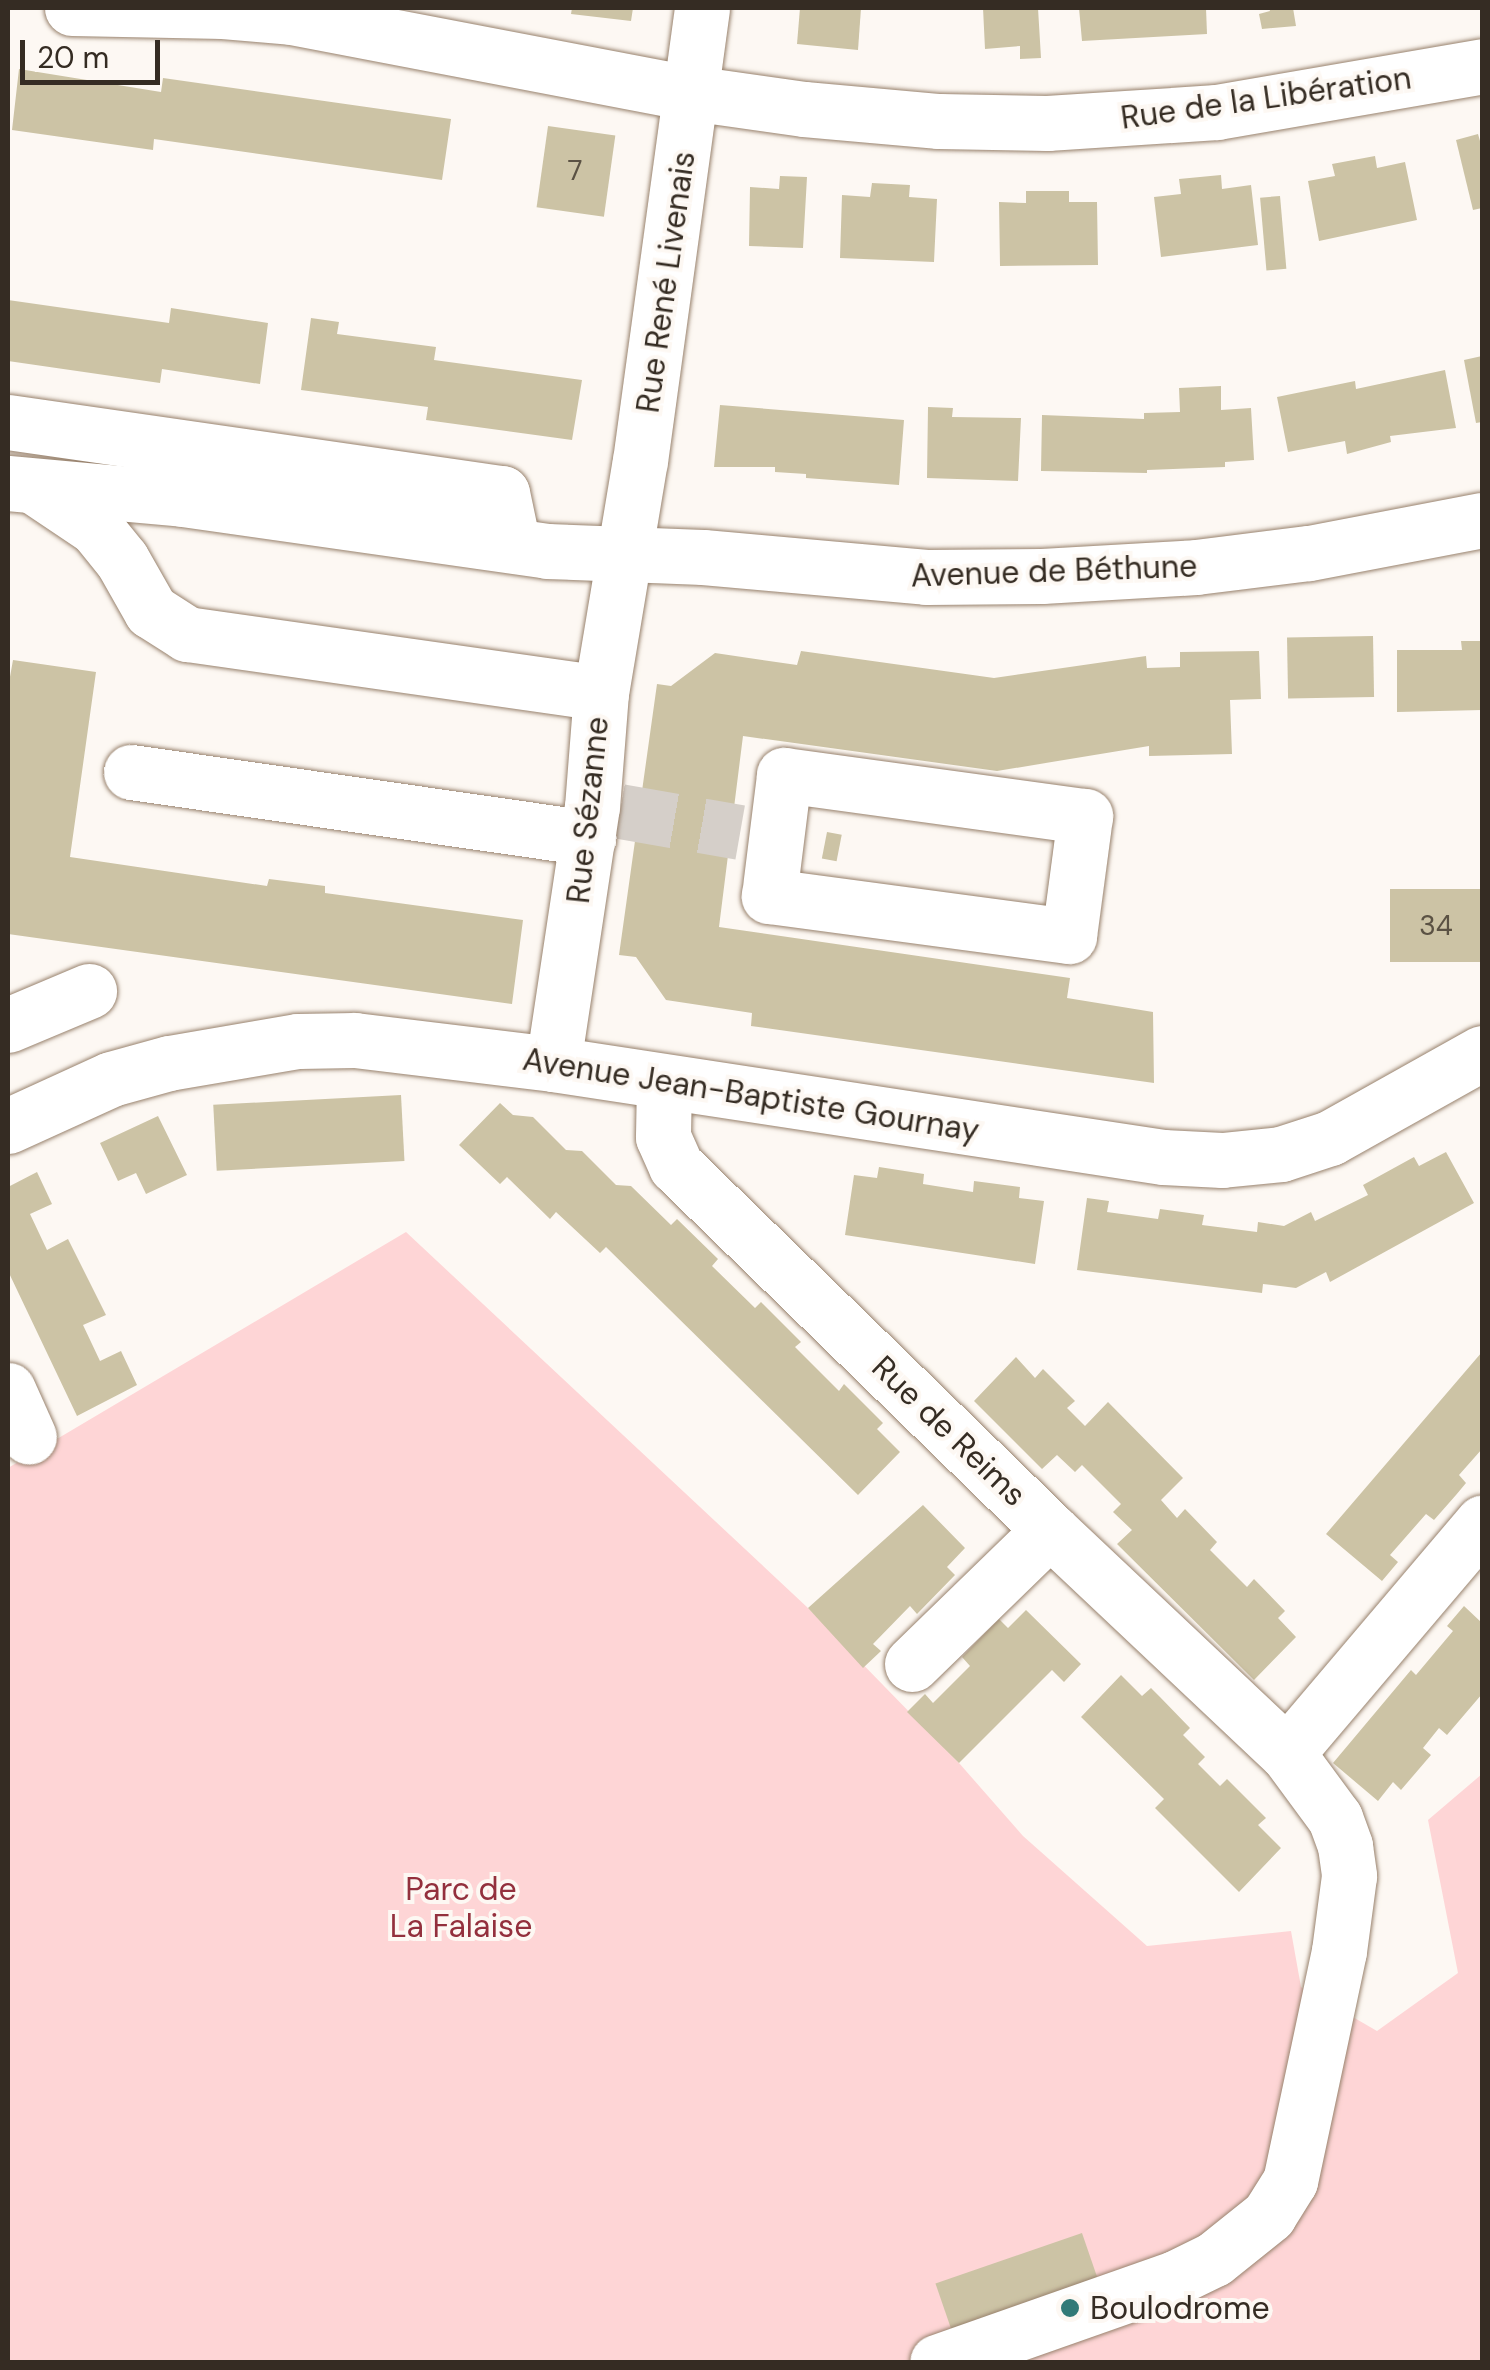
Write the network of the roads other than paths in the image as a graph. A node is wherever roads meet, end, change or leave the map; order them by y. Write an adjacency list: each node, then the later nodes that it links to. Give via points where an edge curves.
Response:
1 (72, 8): 4 (street, Rue de la Libération, via 308,20)
2 (702, 8): 4 (street, Rue René Livenais)
3 (1482, 66): 4 (street, Rue de la Libération, via 1218,112 1062,123 898,119)
4 (691, 93): 10 (street, Rue René Livenais)
5 (8, 422): 9 (street, via 502,493)
6 (22, 485): 7 (street, Avenue de Béthune); 11 (street, via 96,528)
7 (183, 500): 9 (street, Avenue de Béthune); 11 (street, via 167,504 146,527)
8 (1482, 520): 10 (street, Avenue de Béthune, via 1266,559 1042,576 891,576)
9 (513, 545): 10 (street, Avenue de Béthune)
10 (624, 555): 12 (street, Rue Sézanne)
11 (139, 589): 12 (street, via 159,619 187,634)
12 (601, 693): 14 (street, Rue Sézanne)
13 (131, 772): 14 (street)
14 (600, 819): 19 (street, Rue Sézanne)
15 (758, 836): 15 (street, via 768,896 1069,936 1085,816 784,775)
16 (89, 991): 17 (street)
17 (8, 1025)
18 (1482, 1052): 20 (street, Avenue Jean-Baptiste Gournay, via 1330,1138 1281,1154 1222,1160 1162,1157)
19 (554, 1064): 20 (street, Avenue Jean-Baptiste Gournay); 21 (street, Avenue Jean-Baptiste Gournay, via 380,1041 298,1042 142,1070)
20 (664, 1083): 23 (street, Rue de Reims, via 663,1137 676,1166)
21 (8, 1126)
22 (1482, 1523): 25 (street)
23 (1050, 1530): 24 (street); 25 (street, Rue de Reims)
24 (912, 1664)
25 (1288, 1753): 26 (street, Rue de Reims, via 1336,1818 1349,1876 1340,1950 1290,2181 1269,2215 1214,2259)
26 (937, 2362)

